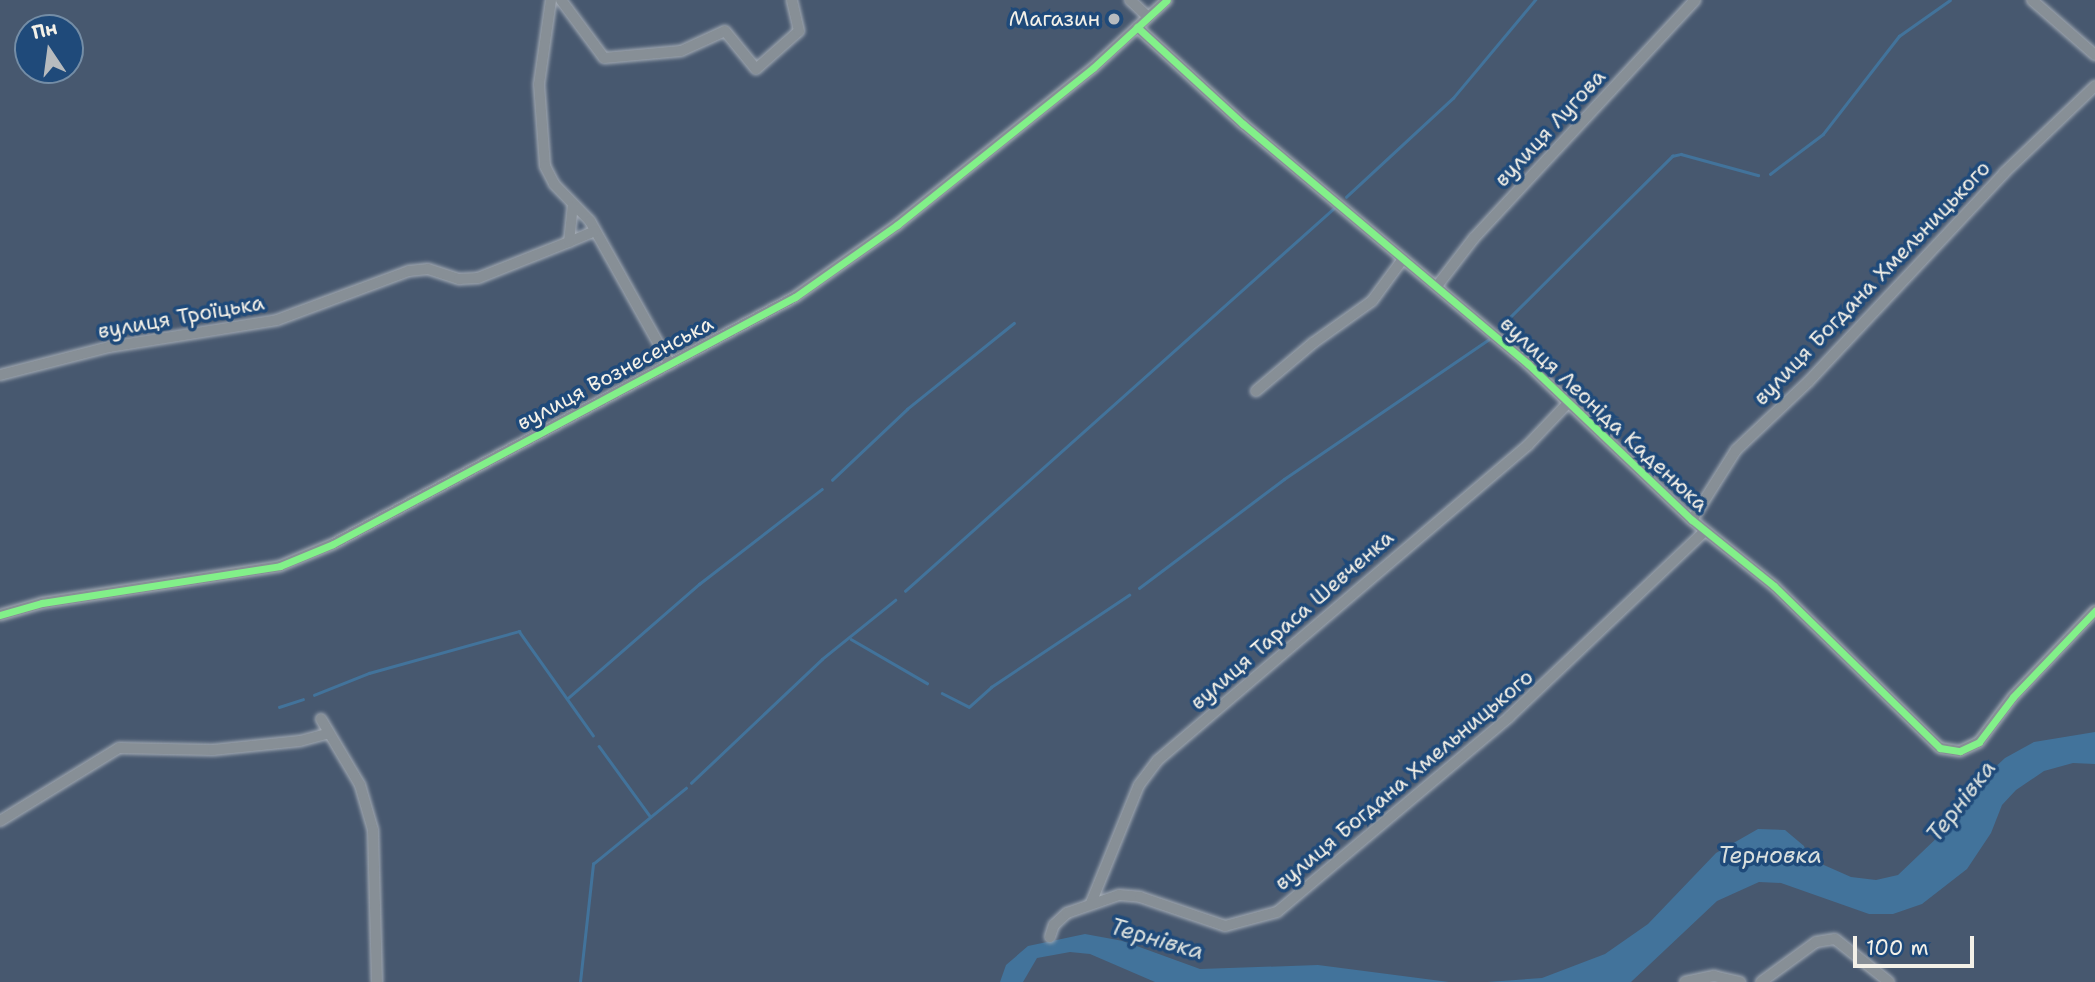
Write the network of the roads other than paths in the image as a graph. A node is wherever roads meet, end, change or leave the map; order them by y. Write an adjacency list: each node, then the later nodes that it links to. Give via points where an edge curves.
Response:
1 (551, 0): 12 (street, via 539,85 539,124 548,174)
2 (561, 0): 3 (street, via 604,58 681,51 725,32 756,69 799,31)
3 (792, 0)
4 (1130, 0): 8 (street)
5 (1167, 0): 8 (street, вулиця Вознесенська)
6 (1695, 0): 16 (street, вулиця Лугова, via 1474,238)
7 (2032, 0): 10 (street)
8 (1147, 17): 9 (street, вулиця Вознесенська)
9 (1137, 27): 15 (street, вулиця Леоніда Каденюка); 17 (street, вулиця Вознесенська, via 1093,68 829,274)
10 (2095, 55)
11 (2095, 86): 21 (street, вулиця Богдана Хмельницького, via 2004,173 1809,381 1736,450)
12 (573, 206): 13 (street); 14 (street)
13 (595, 231): 14 (street, вулиця Троїцька); 17 (street)
14 (569, 242): 18 (street, вулиця Троїцька, via 478,278 459,279 428,269 409,271 277,320 109,347)
15 (1403, 259): 16 (street, вулиця Леоніда Каденюка); 19 (street, via 1372,302 1313,342)
16 (1437, 286): 20 (street, вулиця Леоніда Каденюка)
17 (670, 364): 24 (street, вулиця Вознесенська, via 307,557 245,572 42,603)
18 (0, 374)
19 (1256, 391)
20 (1568, 402): 21 (street, вулиця Леоніда Каденюка); 28 (street, вулиця Тараса Шевченка, via 1528,445 1158,760 1139,785)
21 (1692, 520): 22 (street, вулиця Леоніда Каденюка)
22 (1705, 531): 23 (street, вулиця Леоніда Каденюка, via 1774,586 1946,751 1960,751 1979,742 2013,697); 28 (street, вулиця Богдана Хмельницького, via 1509,717 1277,912 1225,926 1140,897 1119,895)
23 (2095, 611)
24 (0, 615)
25 (321, 719): 26 (street)
26 (329, 733): 27 (street, via 300,741 213,750 119,747); 30 (street, via 360,785 373,830)
27 (0, 821)
28 (1091, 903): 29 (street, вулиця Богдана Хмельницького, via 1062,916)
29 (1050, 937)
30 (377, 982)
31 (1685, 982): 32 (street, via 1714,976)
32 (1740, 982)
33 (1761, 982): 34 (street, via 1816,942 1835,939)
34 (1889, 982)

